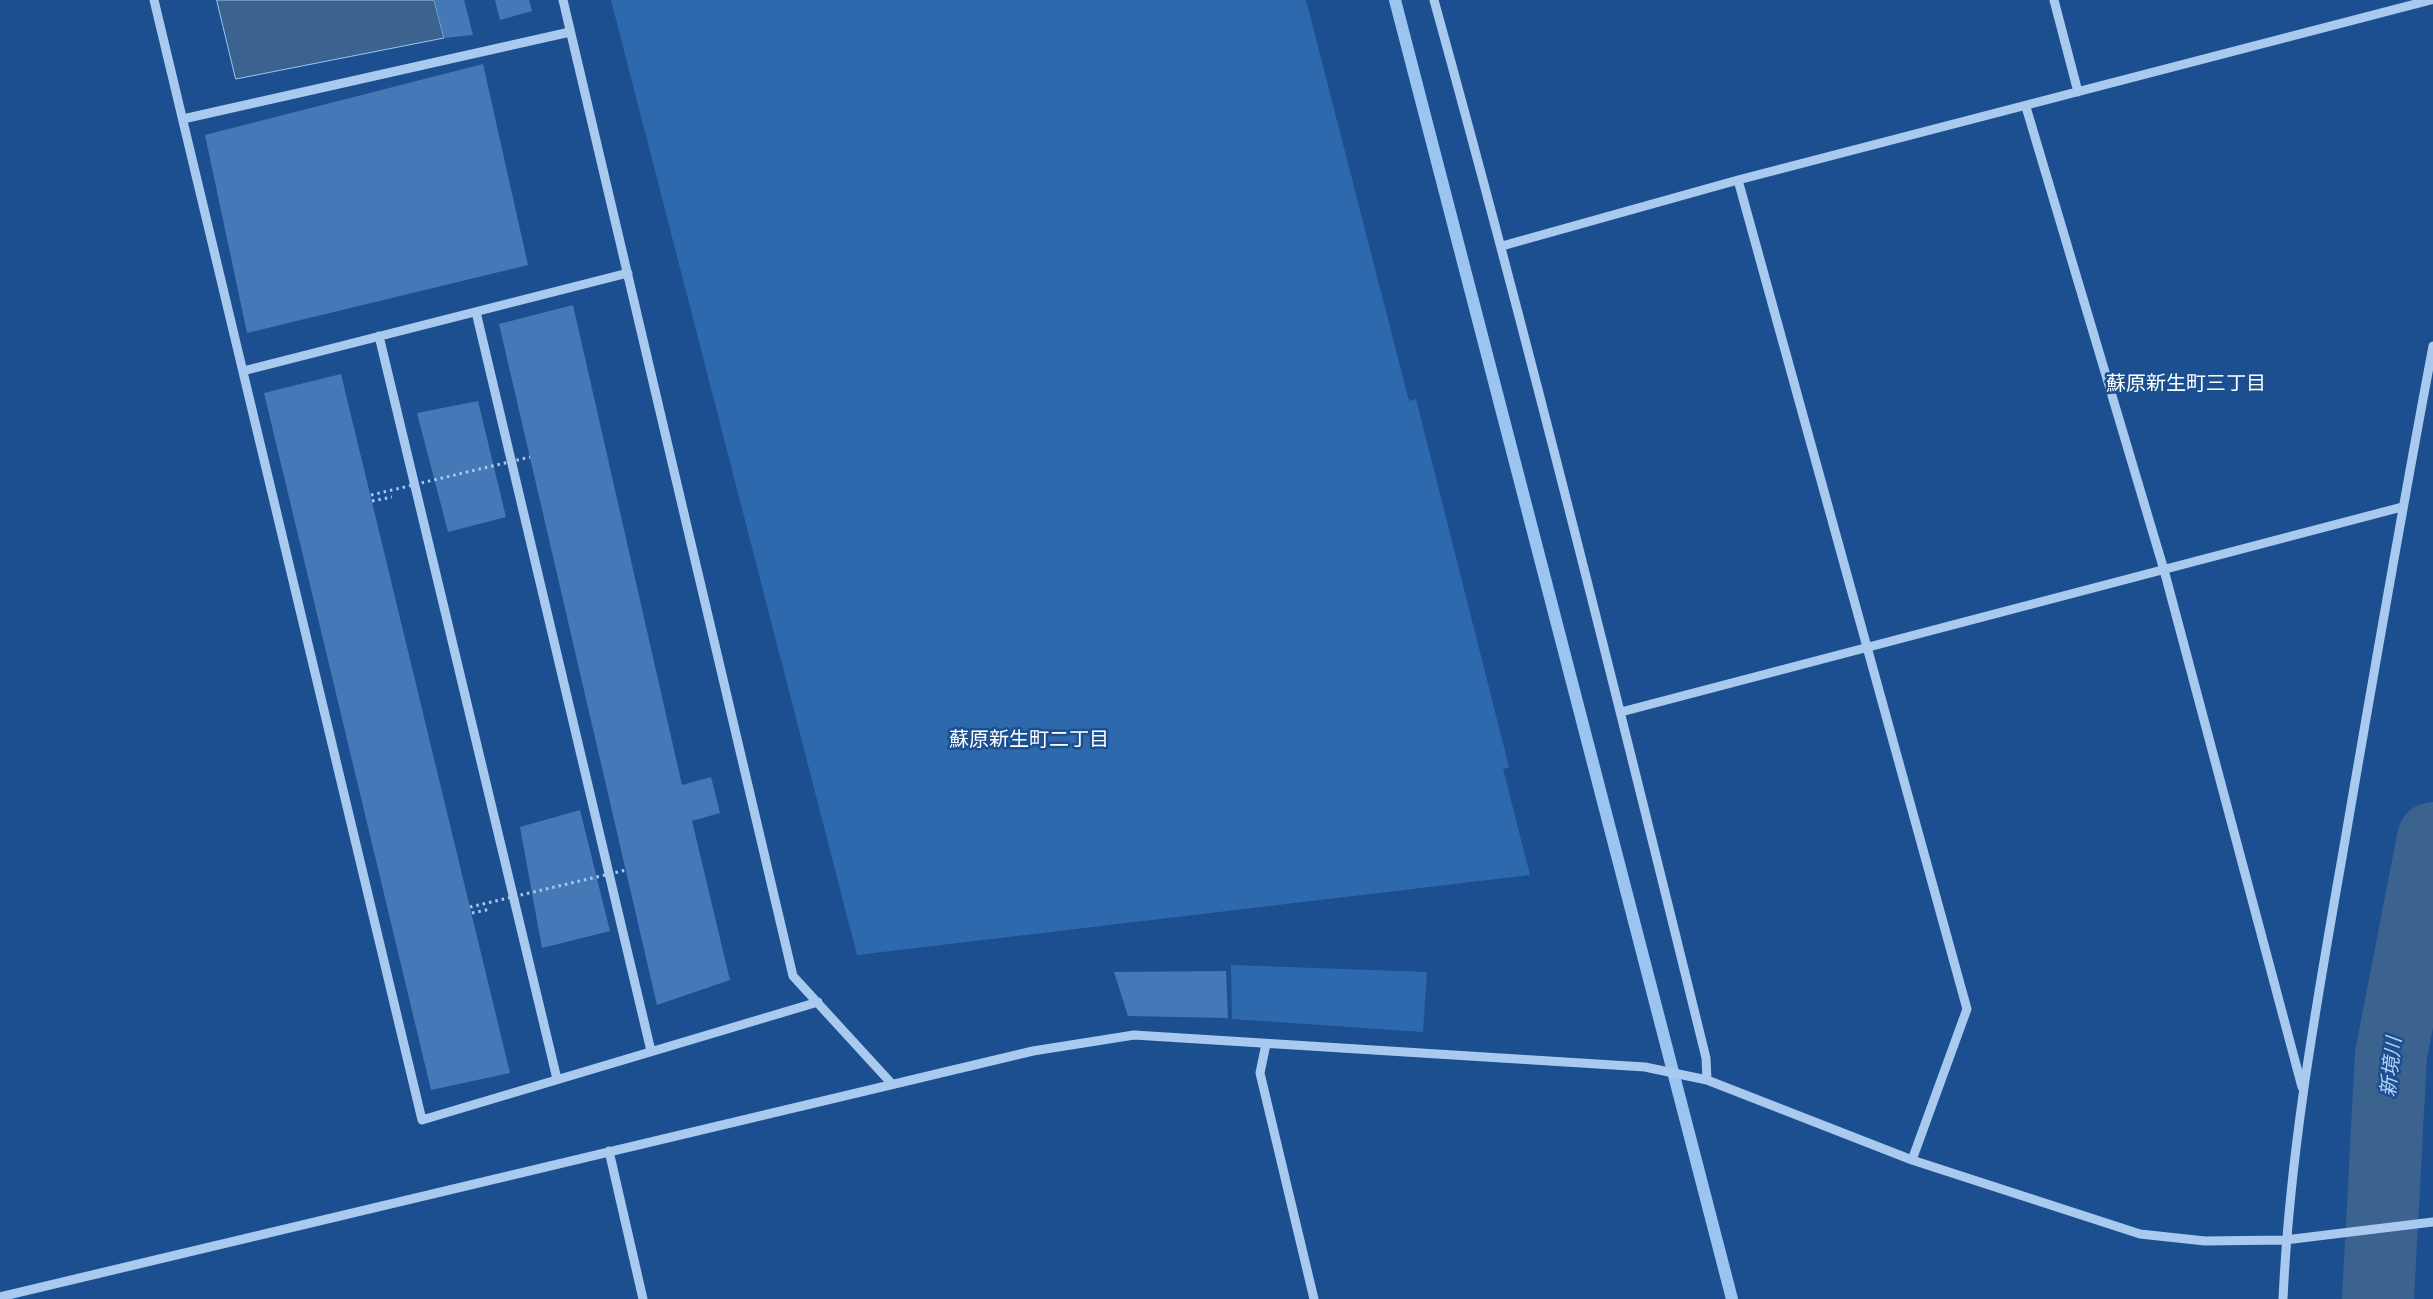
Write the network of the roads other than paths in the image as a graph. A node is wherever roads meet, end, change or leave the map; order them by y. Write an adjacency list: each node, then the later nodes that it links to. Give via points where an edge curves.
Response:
1 (154, 0): 9 (street)
2 (563, 0): 6 (street)
3 (1434, 0): 11 (street)
4 (2054, 0): 7 (street)
5 (2431, 0): 7 (street)
6 (570, 32): 9 (street); 12 (street)
7 (2078, 92): 8 (street)
8 (2026, 107): 10 (street); 18 (street)
9 (183, 119): 16 (street)
10 (1738, 180): 11 (street); 19 (street)
11 (1502, 246): 20 (street)
12 (628, 273): 13 (street); 21 (street, via 793,976)
13 (476, 312): 14 (street); 23 (street)
14 (380, 336): 16 (street); 24 (street)
15 (2433, 346): 17 (street)
16 (243, 371): 24 (street, via 422,1120)
17 (2402, 507): 18 (street); 27 (street)
18 (2164, 570): 19 (street); 27 (street)
19 (1868, 649): 20 (street); 29 (street, via 1967,1009)
20 (1621, 712): 25 (street, via 1706,1058)
21 (818, 1002): 23 (street); 26 (street)
22 (1266, 1044): 25 (street, via 1645,1067); 26 (street, via 1134,1035 1033,1051); 34 (street, via 1260,1073)
23 (651, 1051): 24 (street)
24 (557, 1079)
25 (1707, 1080): 29 (street)
26 (892, 1084): 28 (street)
27 (2302, 1087): 31 (street)
28 (609, 1151): 32 (street); 33 (street)
29 (1912, 1160): 31 (street, via 2140,1234 2205,1241)
30 (2433, 1222): 31 (street)
31 (2285, 1240): 35 (street)
32 (0, 1297)
33 (643, 1299)
34 (1314, 1299)
35 (2282, 1299)

